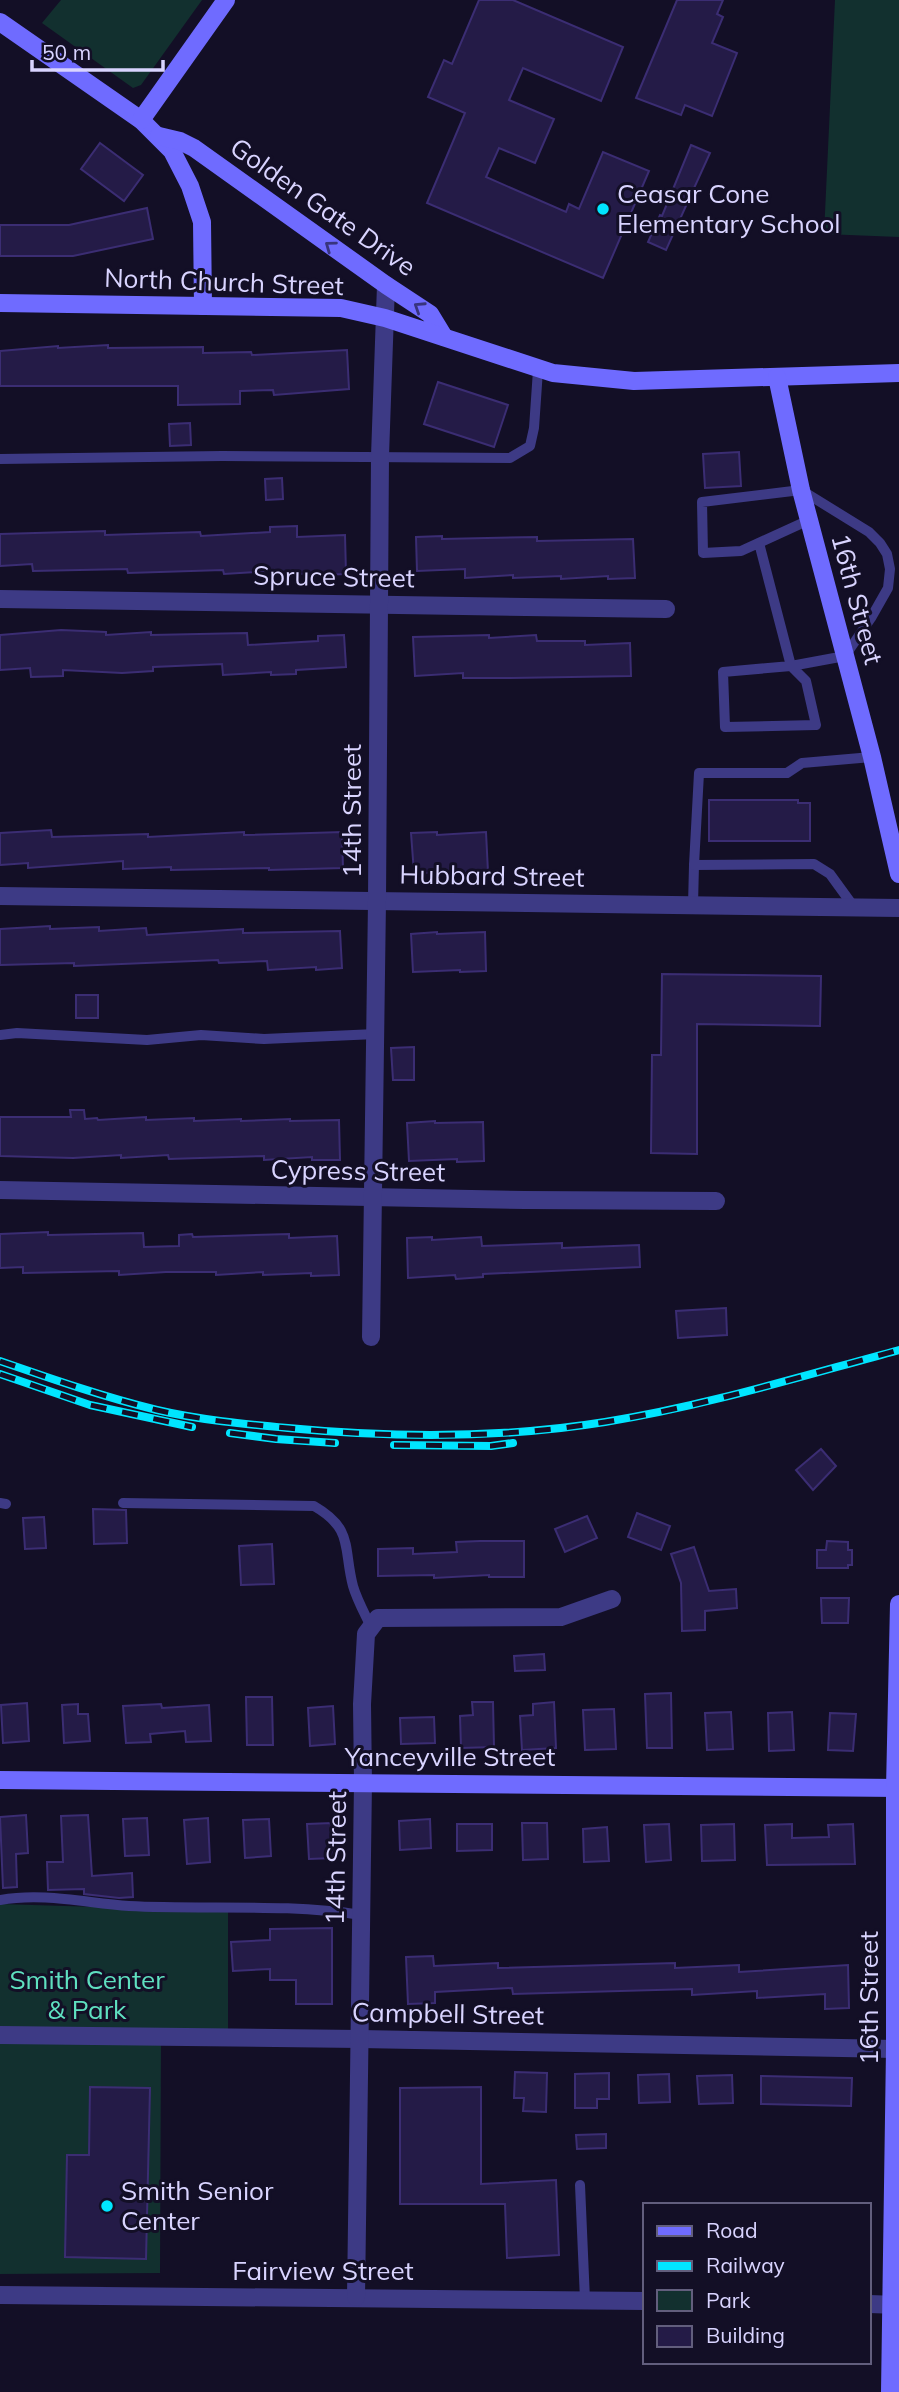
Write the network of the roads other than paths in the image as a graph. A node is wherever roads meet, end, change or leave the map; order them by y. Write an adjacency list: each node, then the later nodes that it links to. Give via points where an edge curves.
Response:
1 (226, 0): 3 (street)
2 (0, 22): 3 (street, Golden Gate Drive)
3 (141, 120): 4 (street, Golden Gate Drive)
4 (159, 136): 5 (street, Golden Gate Drive, one-way to 4, via 194,148); 7 (street, Golden Gate Drive, via 172,151 197,204 203,243)
5 (386, 285): 8 (street, 14th Street); 9 (street, Golden Gate Drive, one-way to 5, via 430,314)
6 (0, 303): 7 (street, North Church Street)
7 (203, 306): 8 (street, North Church Street, via 341,308)
8 (385, 318): 9 (street, North Church Street); 13 (street, 14th Street)
9 (444, 337): 10 (street, North Church Street)
10 (538, 370): 12 (street, North Church Street, via 634,381); 13 (lane, via 530,446 519,455)
11 (899, 373): 12 (street, North Church Street)
12 (777, 377): 15 (street, 16th Street)
13 (380, 456): 14 (lane); 19 (street, 14th Street)
14 (0, 459)
15 (801, 490): 16 (street, 16th Street); 17 (lane, via 702,502 703,553 741,551); 21 (lane, via 869,532 887,554 888,588)
16 (809, 520): 17 (lane); 21 (street, 16th Street)
17 (759, 543): 22 (lane)
18 (0, 599): 19 (street, Spruce Street)
19 (379, 604): 20 (street, Spruce Street); 27 (street, 14th Street)
20 (666, 609)
21 (845, 656): 22 (lane); 23 (street, 16th Street)
22 (791, 666): 22 (lane, via 723,672 725,727 816,725 806,681)
23 (872, 757): 24 (lane, via 802,763 787,774 699,773); 25 (street, 16th Street)
24 (694, 865): 28 (lane); 29 (lane, via 814,864 830,874)
25 (899, 874)
26 (0, 896): 27 (street, Hubbard Street)
27 (377, 901): 28 (street, Hubbard Street); 31 (street, 14th Street)
28 (693, 905): 29 (street, Hubbard Street)
29 (854, 907): 30 (street, Hubbard Street)
30 (899, 908)
31 (376, 1034): 32 (lane, via 264,1039 201,1035 147,1040); 34 (street, 14th Street)
32 (0, 1035)
33 (0, 1190): 34 (street, Cypress Street)
34 (373, 1197): 35 (street, Cypress Street); 36 (street, 14th Street)
35 (716, 1201)
36 (371, 1337)
37 (124, 1503): 40 (lane, via 314,1506 340,1528 353,1587)
38 (612, 1599): 40 (street, via 561,1617 378,1618)
39 (899, 1604): 43 (street, 16th Street)
40 (372, 1627): 42 (street, 14th Street, via 366,1634)
41 (0, 1780): 42 (street, Yanceyville Street)
42 (363, 1782): 43 (street, Yanceyville Street); 45 (street, 14th Street)
43 (897, 1788): 48 (street, 16th Street)
44 (0, 1900): 45 (lane, via 51,1898)
45 (360, 1915): 47 (street, 14th Street)
46 (0, 2035): 47 (street, Campbell Street)
47 (360, 2039): 48 (street, Campbell Street); 51 (street, 14th Street)
48 (895, 2049): 55 (street, 16th Street)
49 (580, 2185): 52 (lane)
50 (0, 2295): 51 (street, Fairview Street)
51 (356, 2297): 52 (street, Fairview Street)
52 (585, 2300): 53 (street, Fairview Street)
53 (643, 2301)
54 (871, 2304): 55 (street)
55 (895, 2305): 56 (street, 16th Street)
56 (890, 2392)

